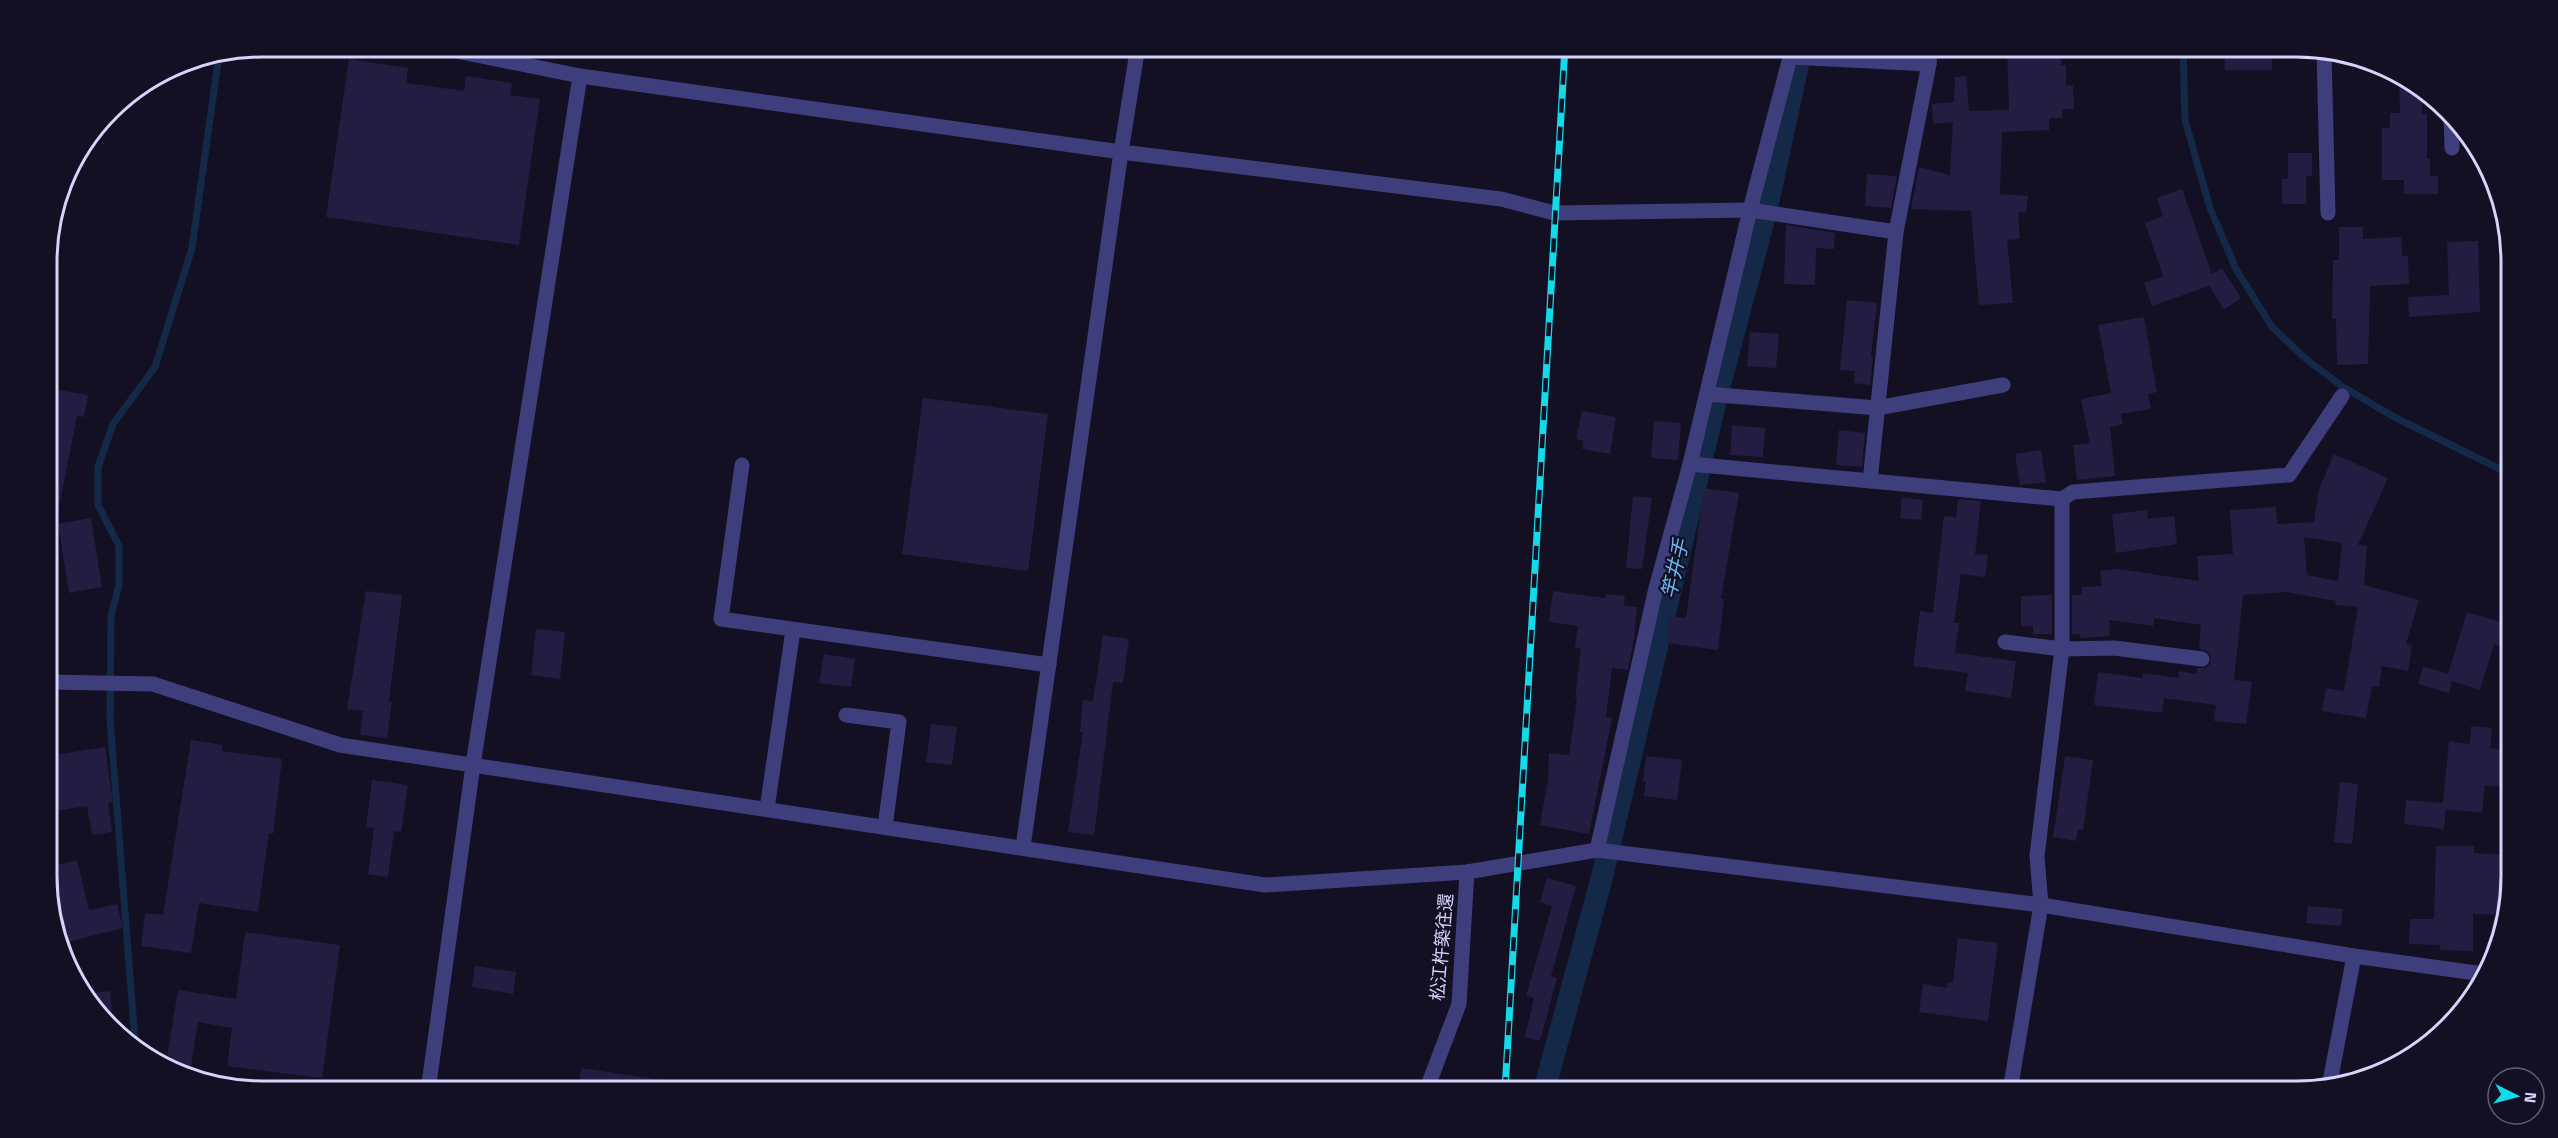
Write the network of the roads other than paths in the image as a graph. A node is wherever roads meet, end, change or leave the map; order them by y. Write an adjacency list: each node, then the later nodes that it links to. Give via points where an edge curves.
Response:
1 (486, 57): 8 (street)
2 (1136, 57): 11 (street)
3 (1790, 57): 12 (street)
4 (1848, 57): 7 (street)
5 (1929, 57): 7 (street)
6 (2324, 59): 13 (street)
7 (1929, 64): 14 (street)
8 (580, 76): 11 (street); 30 (street)
9 (2451, 128): 10 (street)
10 (2452, 148)
11 (1121, 152): 12 (street, via 1501,199 1554,213); 27 (street)
12 (1750, 210): 14 (street); 16 (street)
13 (2328, 213)
14 (1896, 232): 18 (street)
15 (2003, 385): 18 (street)
16 (1707, 394): 18 (street); 19 (street)
17 (2342, 396): 22 (street, via 2289,475 2073,492)
18 (1877, 408): 21 (street)
19 (1690, 464): 21 (street); 34 (street, via 1656,588)
20 (742, 465): 23 (street, via 721,619)
21 (1870, 480): 22 (street)
22 (2062, 499): 25 (street)
23 (793, 630): 27 (street); 31 (street)
24 (2005, 642): 25 (street)
25 (2062, 649): 26 (street, via 2114,648); 36 (street, via 2037,856)
26 (2202, 659)
27 (1049, 665): 33 (street)
28 (57, 682): 30 (street, via 153,684 340,745)
29 (846, 715): 32 (street, via 899,722)
30 (473, 765): 31 (street); 40 (street)
31 (767, 809): 32 (street)
32 (885, 827): 33 (street)
33 (1023, 847): 35 (street, via 1265,885)
34 (1597, 850): 35 (street); 36 (street)
35 (1467, 872): 41 (street, 松江杵築往還, via 1459,1004)
36 (2041, 905): 37 (street); 42 (street)
37 (2354, 956): 38 (street); 39 (street)
38 (2477, 973)
39 (2331, 1077)
40 (429, 1081)
41 (1430, 1081)
42 (2012, 1081)

